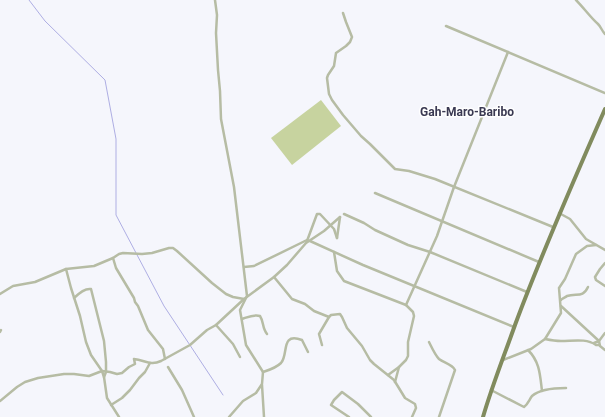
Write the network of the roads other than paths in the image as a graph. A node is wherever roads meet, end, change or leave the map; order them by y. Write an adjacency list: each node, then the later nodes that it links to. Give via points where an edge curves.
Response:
1 (215, 0): 24 (street, via 220,119 234,188)
2 (576, 0): 5 (street)
3 (342, 13): 9 (street, via 352,37 350,42 336,53 334,66 327,78 329,94 337,108 395,169 409,171)
4 (446, 26): 6 (street)
5 (605, 34)
6 (508, 52): 7 (street); 9 (street)
7 (605, 93)
8 (605, 109): 11 (main road)
9 (454, 187): 13 (street); 15 (street)
10 (375, 192): 13 (street)
11 (559, 213): 15 (main road); 17 (street, via 570,219 586,239)
12 (344, 214): 20 (street, via 408,245)
13 (443, 221): 20 (street); 22 (street)
14 (330, 225): 14 (street, via 340,217 337,238 334,229); 16 (street); 16 (street, via 317,214)
15 (553, 227): 22 (main road)
16 (308, 241): 19 (street); 24 (street, via 254,266); 26 (street)
17 (596, 245): 18 (street); 35 (street, via 587,246 576,254 559,288)
18 (605, 250)
19 (334, 252): 27 (street); 36 (street, via 337,270 344,281)
20 (430, 252): 27 (street); 30 (street)
21 (113, 258): 25 (street, via 94,266); 34 (street, via 123,253 152,253 173,248 226,294); 52 (street, via 121,279 134,298 148,330 163,349)
22 (539, 262): 30 (main road)
23 (605, 263): 29 (street, via 595,277)
24 (244, 267): 32 (street)
25 (66, 269): 31 (street, via 34,282 13,286); 33 (street)
26 (274, 277): 32 (street); 38 (street, via 292,299)
27 (414, 286): 36 (street); 41 (street)
28 (588, 286): 35 (street, via 584,293 567,296)
29 (605, 286)
30 (527, 292): 41 (main road)
31 (0, 294)
32 (247, 296): 34 (street); 39 (street, via 240,310)
33 (74, 298): 57 (street, via 91,355); 57 (street, via 91,288 103,332 106,357)
34 (244, 299): 40 (street)
35 (561, 300): 37 (street)
36 (406, 305): 56 (street, via 414,316 407,358)
37 (561, 306): 44 (street, via 561,313); 46 (street)
38 (329, 317): 47 (street, via 319,334); 59 (street, via 341,315 370,360)
39 (242, 319): 43 (street, via 260,316); 58 (street, via 246,345)
40 (216, 325): 51 (street, via 233,344); 52 (street, via 189,346)
41 (514, 327): 53 (main road)
42 (605, 333): 46 (street)
43 (267, 334)
44 (545, 339): 46 (street, via 584,340 596,345); 48 (street)
45 (428, 342): 74 (street, via 438,358 455,370)
46 (599, 343): 49 (street)
47 (322, 345)
48 (528, 350): 53 (street); 64 (street, via 536,359)
49 (605, 350)
50 (308, 352): 58 (street, via 302,340 291,338 281,363)
51 (240, 357)
52 (166, 359): 54 (street)
53 (501, 360): 63 (main road)
54 (150, 363): 57 (street, via 134,359 136,364 129,366 122,373); 66 (street, via 126,394)
55 (168, 367): 68 (street)
56 (399, 367): 59 (street); 60 (street)
57 (104, 372): 65 (street, via 89,376 44,376 17,387); 66 (street, via 107,398)
58 (263, 372): 61 (street)
59 (388, 375): 60 (street)
60 (395, 382): 73 (street, via 405,398 416,406)
61 (262, 384): 69 (street, via 256,393 243,400); 70 (street)
62 (566, 388): 64 (street)
63 (491, 390): 64 (street, via 524,407 534,394); 75 (main road)
64 (542, 391)
65 (0, 401)
66 (111, 405): 67 (street)
67 (119, 417)
68 (194, 417)
69 (229, 417)
70 (264, 417)
71 (349, 417): 72 (street, via 331,404 342,392)
72 (371, 417)
73 (412, 417)
74 (439, 417)
75 (483, 417)

